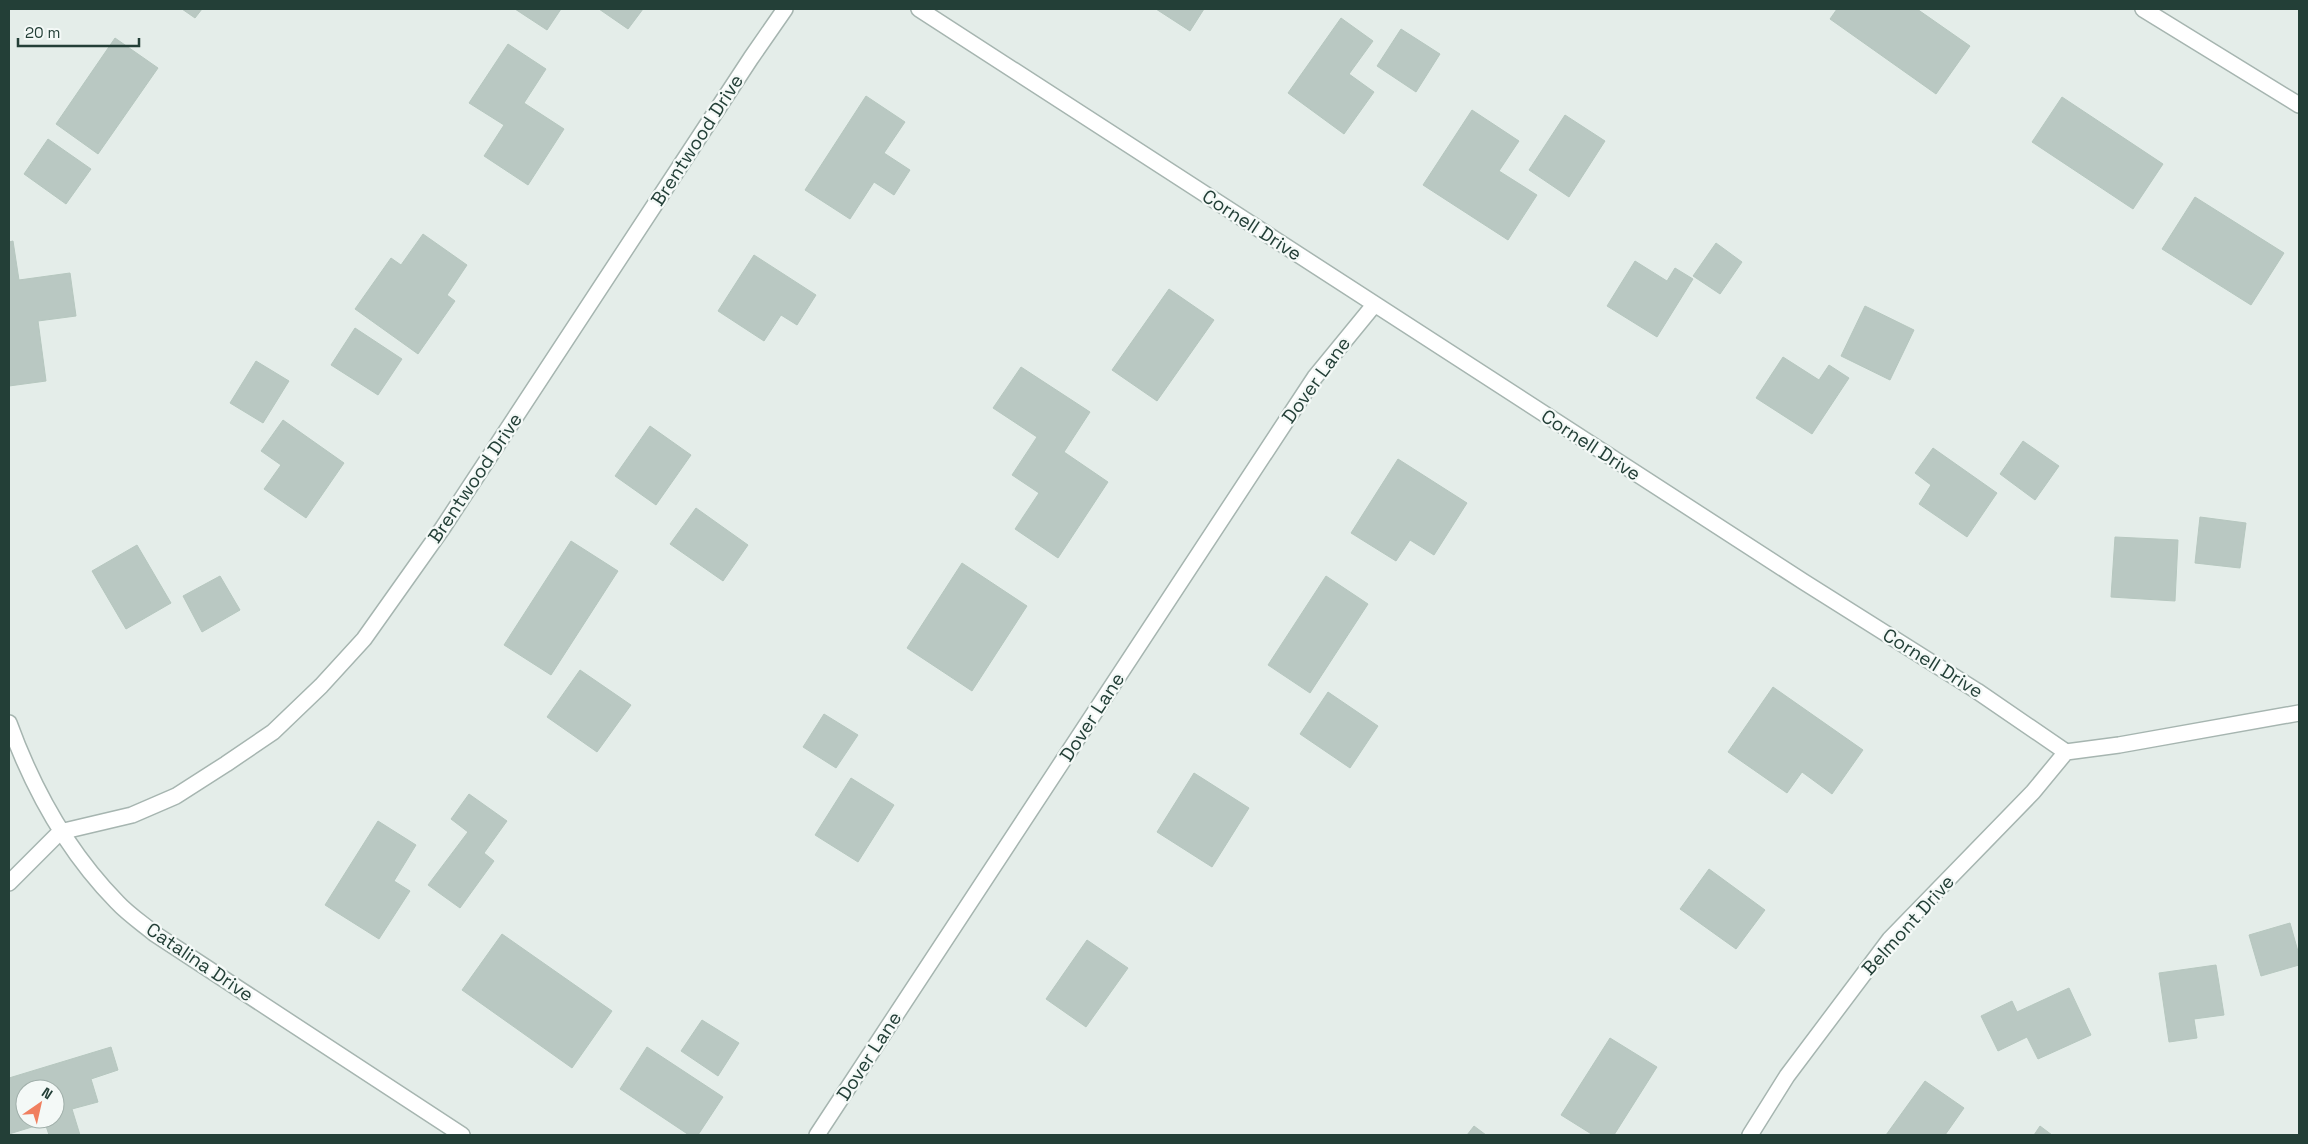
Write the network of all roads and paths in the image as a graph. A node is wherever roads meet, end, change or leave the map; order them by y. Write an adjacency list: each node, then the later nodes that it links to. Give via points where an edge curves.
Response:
1 (785, 9): 9 (street, Brentwood Drive, via 442,529 364,639 273,732 176,796 132,815)
2 (919, 9): 5 (street, Cornell Drive)
3 (2143, 9): 4 (street)
4 (2299, 105)
5 (1374, 305): 8 (street, Cornell Drive, via 1977,691); 12 (street, Dover Lane, via 1315,377)
6 (2299, 713): 8 (street)
7 (9, 723): 9 (street, Catalina Drive, via 24,765)
8 (2066, 752): 13 (street, Belmont Drive, via 2033,792 1890,939 1787,1076)
9 (60, 832): 10 (street); 11 (street, Catalina Drive, via 117,903 155,934)
10 (9, 884)
11 (462, 1135)
12 (817, 1135)
13 (1750, 1135)

